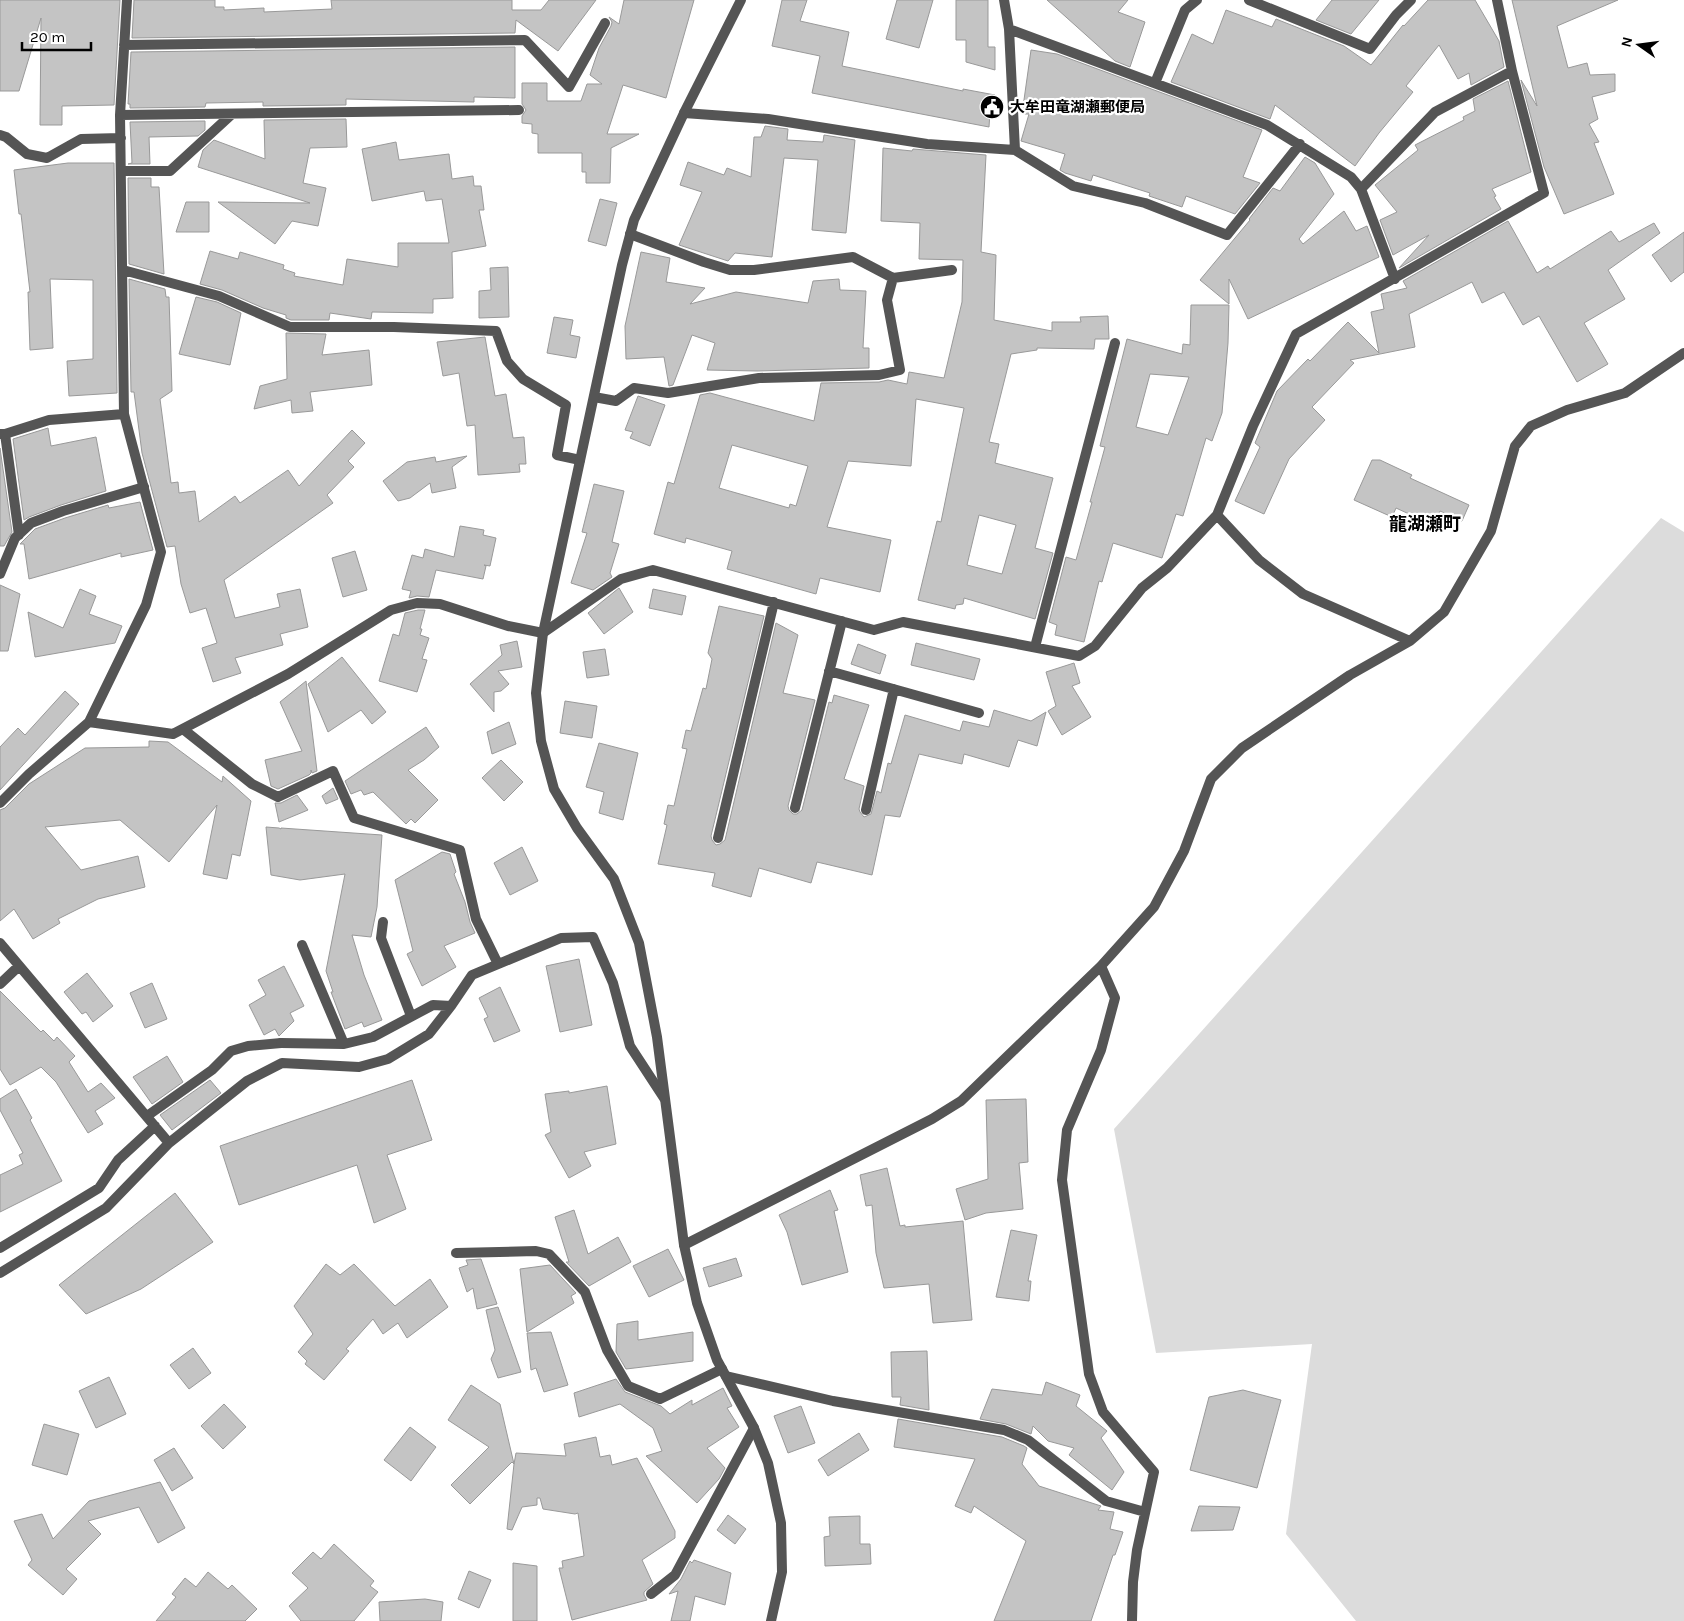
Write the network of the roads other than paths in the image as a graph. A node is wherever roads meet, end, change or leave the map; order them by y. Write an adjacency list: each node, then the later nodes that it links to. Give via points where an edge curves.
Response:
1 (127, 0): 10 (street)
2 (741, 0): 15 (street)
3 (1004, 0): 9 (street)
4 (1197, 0): 12 (street, via 1185,10)
5 (1249, 0): 6 (street, via 1370,49)
6 (1411, 0)
7 (1497, 0): 11 (street)
8 (605, 23): 10 (street, via 569,87 526,40)
9 (1009, 29): 12 (street); 20 (street)
10 (124, 45): 16 (street)
11 (1512, 71): 22 (street, via 1435,112); 27 (street, via 1544,193)
12 (1154, 83): 19 (street, via 1267,125)
13 (519, 110): 14 (street)
14 (232, 114): 16 (street); 21 (street, via 170,171)
15 (684, 114): 20 (street, via 768,119 927,144); 23 (street)
16 (120, 115): 18 (street)
17 (0, 136): 18 (street, via 27,154 46,158 81,139)
18 (121, 138): 21 (street)
19 (1300, 144): 20 (street, via 1227,235 1145,203 1073,186); 22 (street, via 1351,177)
20 (1016, 150)
21 (121, 171): 24 (street)
22 (1361, 189): 27 (street)
23 (630, 234): 26 (street, via 730,270 754,270 853,257); 30 (street)
24 (123, 270): 31 (street); 33 (street, via 219,296 290,327 496,330 507,361 523,379 566,406 558,455)
25 (952, 270): 26 (street)
26 (893, 278): 30 (street, via 887,300 900,370 879,375 759,378 668,393 634,388 616,401)
27 (1395, 279): 35 (street, via 1296,334 1253,426)
28 (1115, 343): 42 (street)
29 (1684, 353): 41 (street, via 1624,394 1567,410 1531,426 1515,446 1491,531 1444,612)
30 (594, 397): 33 (street)
31 (124, 414): 32 (street, via 49,420); 34 (street)
32 (2, 434): 36 (street)
33 (580, 460): 40 (street)
34 (144, 487): 36 (street, via 31,523); 46 (street, via 161,552 146,605)
35 (1217, 515): 41 (street, via 1259,560 1303,594); 42 (street, via 1167,568 1142,588 1095,646 1079,656)
36 (19, 535): 37 (street, via 14,538)
37 (0, 574)
38 (774, 602): 39 (street); 40 (street, via 653,570 621,579); 51 (street)
39 (842, 621): 42 (street, via 874,630 903,622); 43 (street)
40 (543, 633): 47 (street, via 508,626 440,604 417,603 391,610 288,674); 62 (street, via 536,693 540,741 554,789 577,828 614,878 639,943 657,1036)
41 (1410, 641): 57 (street, via 1350,675 1242,748 1211,779 1184,851 1154,907)
42 (1035, 647)
43 (829, 671): 44 (street); 49 (street)
44 (894, 690): 45 (street); 50 (street)
45 (978, 713)
46 (89, 722): 47 (street, via 173,734); 48 (street)
47 (183, 728): 55 (street, via 252,784 278,797 334,771 354,818 460,850 476,918)
48 (0, 803)
49 (795, 808)
50 (866, 810)
51 (718, 838)
52 (383, 922): 60 (street, via 381,938)
53 (0, 943): 56 (street)
54 (302, 945): 61 (street)
55 (498, 964): 59 (street, via 472,975); 62 (street, via 561,938 593,937 613,983 630,1046)
56 (19, 966): 58 (street); 63 (street)
57 (1101, 966): 67 (street, via 961,1101 932,1120); 72 (street, via 1115,998 1101,1050 1067,1130 1062,1180 1089,1374 1103,1412 1154,1472)
58 (0, 984)
59 (451, 1006): 60 (street, via 433,1004); 65 (street, via 429,1034 388,1059 359,1067 282,1063 247,1081)
60 (411, 1016): 61 (street, via 373,1038)
61 (344, 1044): 63 (street, via 281,1042 230,1050 212,1070)
62 (664, 1098): 67 (street)
63 (147, 1116): 64 (street)
64 (155, 1126): 65 (street); 66 (street, via 118,1160 99,1188)
65 (169, 1143): 69 (street, via 106,1208)
66 (1, 1245)
67 (684, 1245): 70 (street, via 697,1302)
68 (456, 1253): 70 (street, via 536,1251 549,1254 585,1292 607,1350 628,1386 660,1399)
69 (0, 1273)
70 (724, 1372): 71 (street); 72 (street, via 833,1401 1004,1430 1028,1440 1106,1501)
71 (754, 1428): 73 (street, via 675,1575); 74 (street, via 768,1464 781,1523 782,1572)
72 (1145, 1512): 75 (street, via 1133,1582)
73 (651, 1594)
74 (771, 1621)
75 (1132, 1621)

